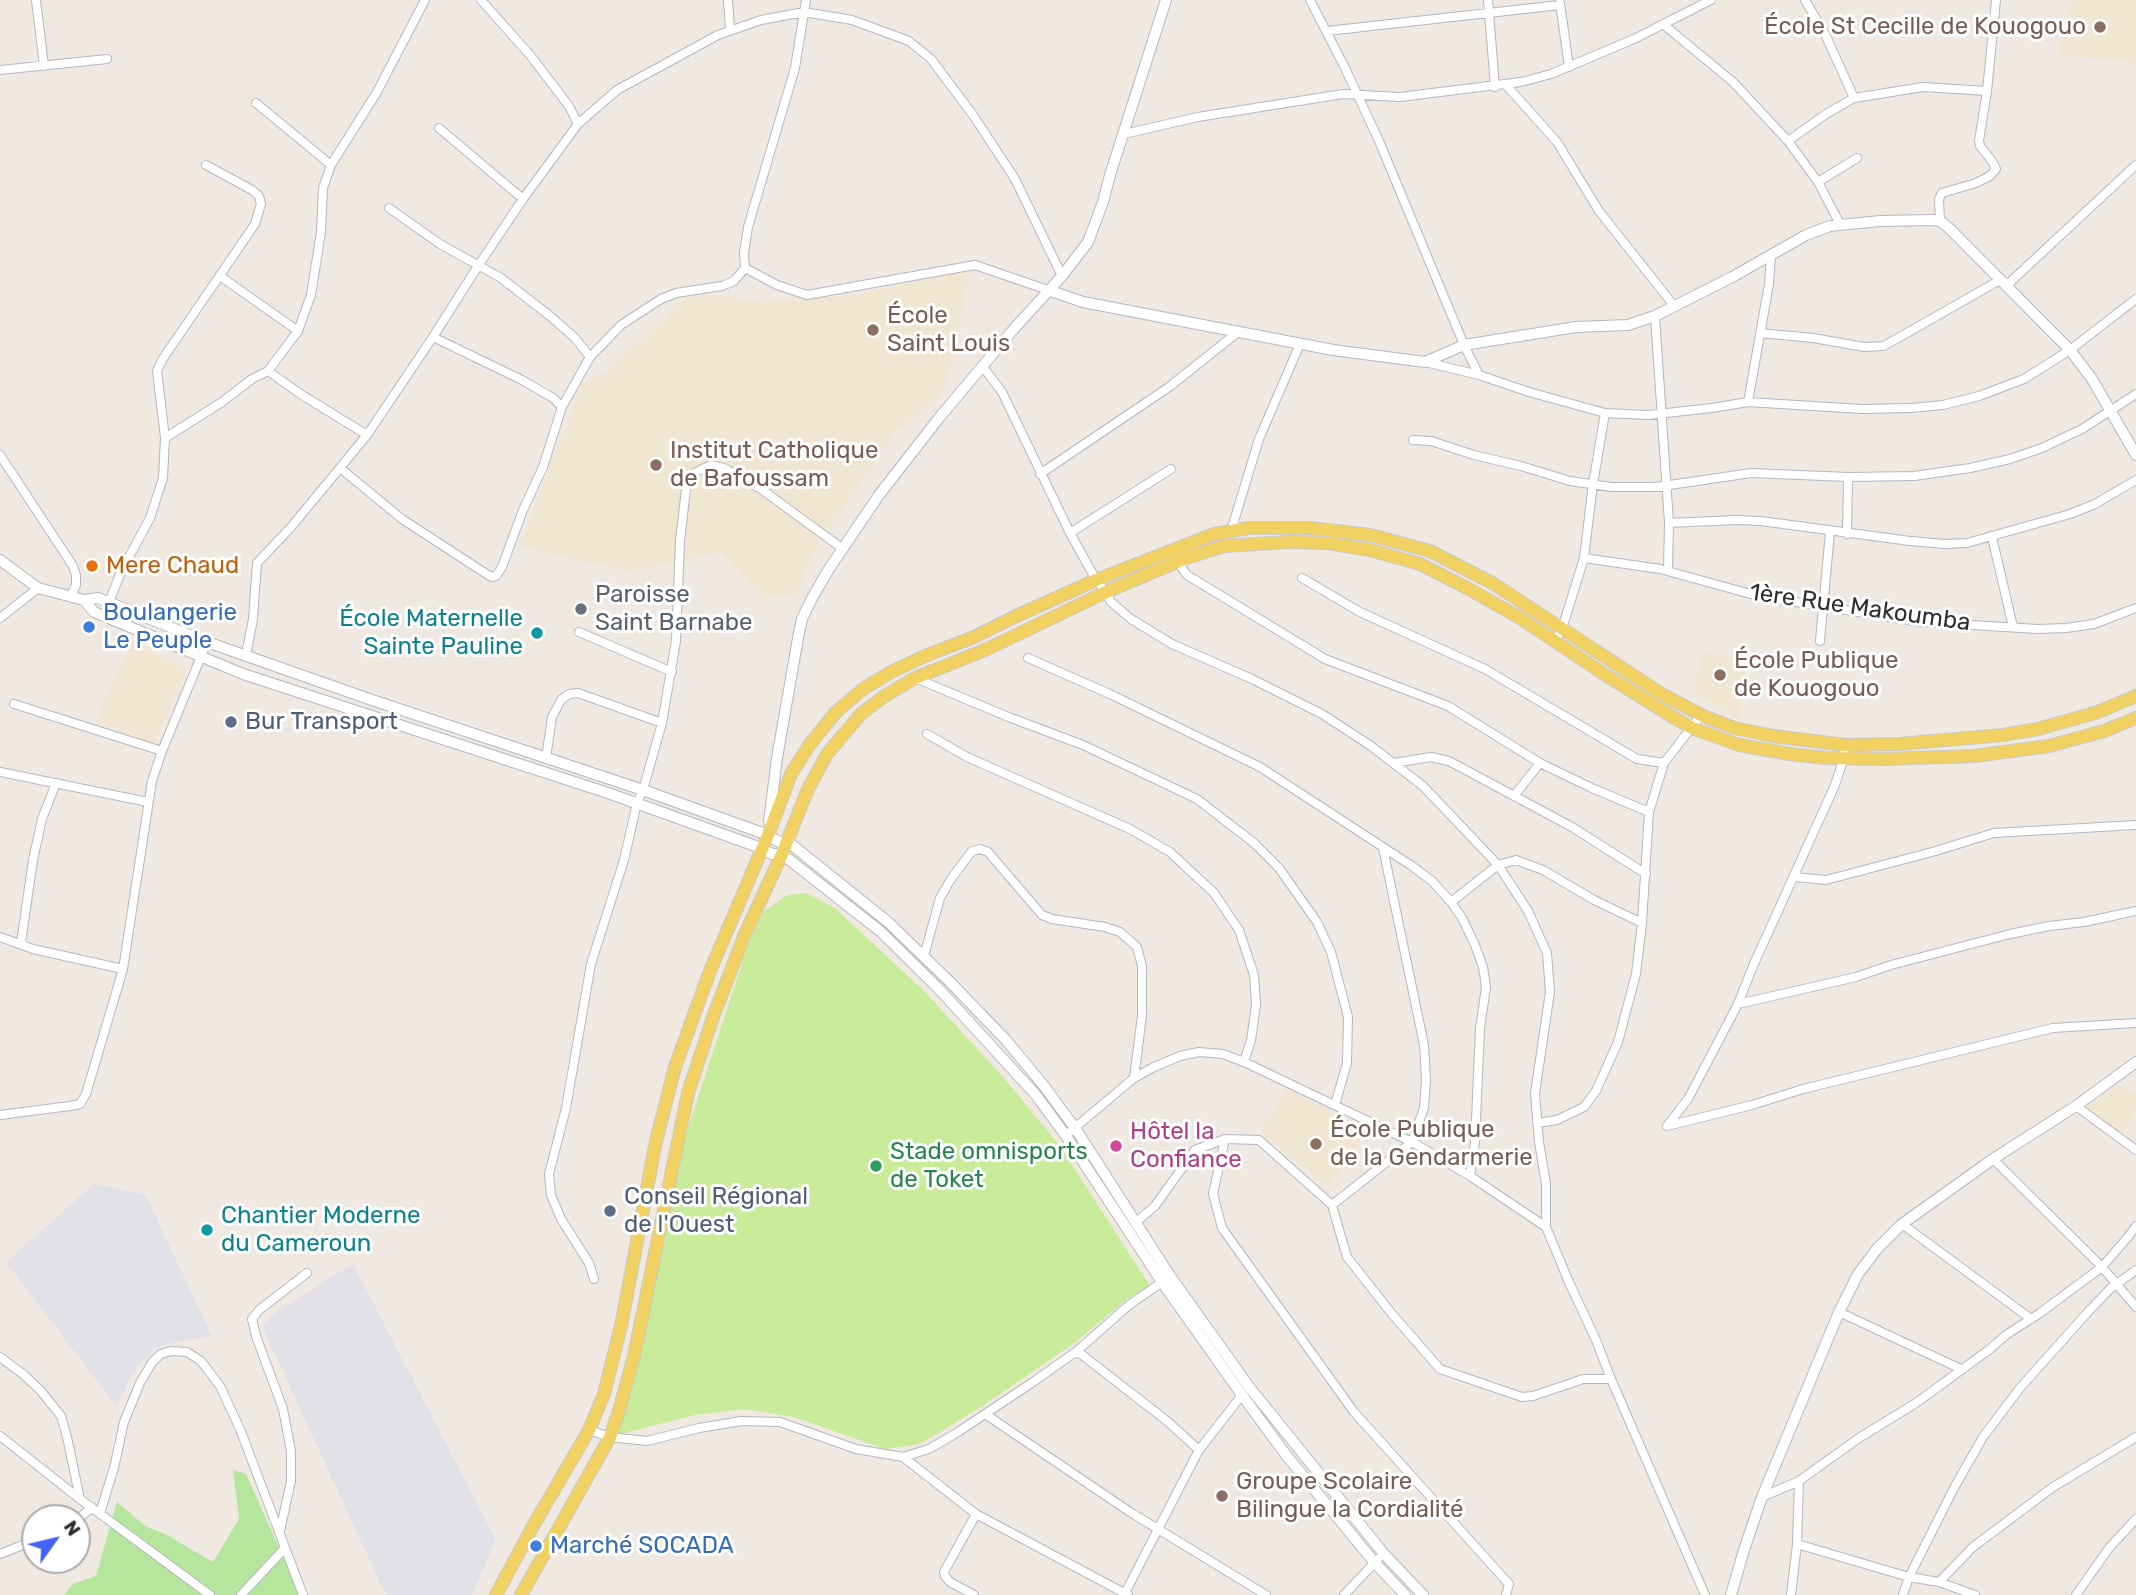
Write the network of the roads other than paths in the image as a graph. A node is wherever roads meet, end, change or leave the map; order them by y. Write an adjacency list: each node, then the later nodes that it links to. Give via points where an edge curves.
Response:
1 (36, 0): 19 (street)
2 (425, 0): 34 (street, via 377,92)
3 (481, 0): 28 (street, via 530,55)
4 (728, 0): 16 (street)
5 (806, 0): 13 (street)
6 (1166, 0): 30 (street)
7 (1310, 0): 17 (street)
8 (1488, 0): 14 (street)
9 (1711, 0): 15 (street)
10 (1805, 0): 26 (street)
11 (1996, 0): 24 (street)
12 (1560, 3): 14 (street); 20 (street)
13 (804, 12): 16 (street); 43 (street, via 795,68 748,227); 45 (street, via 874,27 909,41 931,59 1015,179)
14 (1489, 13): 17 (street); 23 (street)
15 (1664, 25): 20 (street); 31 (street, via 1733,82)
16 (730, 30): 28 (street, via 617,90)
17 (1327, 32): 25 (street)
18 (107, 59): 19 (street)
19 (44, 66): 21 (street)
20 (1569, 66): 22 (street)
21 (0, 70)
22 (1506, 85): 23 (street); 49 (street, via 1557,142 1599,211)
23 (1495, 86): 25 (street, via 1400,97)
24 (1987, 91): 26 (street, via 1923,87); 39 (street, via 1979,141 1995,171 1970,186 1942,192)
25 (1357, 94): 30 (street, via 1198,117); 56 (street)
26 (1854, 98): 31 (street)
27 (256, 103): 34 (street)
28 (578, 124): 37 (street)
29 (439, 128): 37 (street)
30 (1124, 134): 45 (street, via 1088,242)
31 (1788, 141): 36 (street)
32 (1857, 158): 36 (street)
33 (206, 165): 44 (street, via 253,191 261,204 255,224)
34 (331, 165): 51 (street, via 323,188 311,295)
35 (2136, 165): 46 (street)
36 (1818, 182): 40 (street)
37 (523, 200): 42 (street)
38 (389, 208): 42 (street)
39 (1940, 221): 40 (street); 46 (street)
40 (1840, 224): 41 (street, via 1806,235)
41 (1771, 255): 49 (street); 53 (street)
42 (478, 265): 54 (street); 58 (street, via 550,316)
43 (745, 268): 47 (street, via 807,295 975,265); 58 (street, via 722,286 676,293 653,303 621,325)
44 (220, 276): 51 (street); 70 (street, via 157,371)
45 (1062, 276): 47 (street)
46 (2003, 283): 53 (street, via 1884,346); 57 (street)
47 (1048, 290): 52 (street, via 1083,302); 60 (street)
48 (2136, 299): 57 (street)
49 (1675, 307): 50 (street)
50 (1655, 316): 56 (street, via 1628,325 1576,327); 68 (street)
51 (298, 331): 61 (street)
52 (1238, 332): 55 (street); 76 (street, via 1169,387)
53 (1759, 333): 64 (street)
54 (433, 337): 65 (street, via 522,380); 69 (street)
55 (1300, 344): 59 (street); 82 (street, via 1259,439)
56 (1464, 345): 59 (street); 62 (street)
57 (2070, 350): 64 (street, via 1999,390 1943,405 1880,409); 66 (street)
58 (590, 357): 65 (street)
59 (1425, 362): 62 (street)
60 (983, 367): 76 (street, via 1002,392); 87 (street, via 879,495)
61 (268, 371): 69 (street); 70 (street)
62 (1479, 375): 67 (street)
63 (2136, 394): 66 (street)
64 (1748, 402): 68 (street)
65 (562, 407): 74 (street, via 543,467 502,567 493,577 402,519)
66 (2110, 410): 73 (street); 77 (street, via 2065,438 2010,459 1936,474)
67 (1605, 413): 68 (street); 79 (street)
68 (1662, 414): 80 (street)
69 (368, 435): 74 (street)
70 (165, 438): 98 (street, via 163,478 150,517)
71 (1413, 440): 79 (street)
72 (0, 455): 96 (street, via 73,566 76,585)
73 (2136, 455)
74 (340, 468): 109 (street, via 257,563)
75 (1171, 470): 84 (street)
76 (1040, 474): 84 (street)
77 (1847, 477): 80 (street, via 1751,473); 85 (street)
78 (2136, 480): 86 (street, via 2070,514)
79 (1593, 484): 80 (street); 88 (street)
80 (1666, 485): 81 (street)
81 (1669, 523): 83 (street, via 1762,521); 91 (street)
82 (1231, 531): 93 (main road); 103 (main road, via 1310,527 1370,535 1430,551 1494,583)
83 (1830, 532): 85 (street); 99 (street)
84 (1070, 533): 93 (street)
85 (1847, 534): 86 (street, via 1945,544)
86 (1992, 537): 102 (street)
87 (843, 549): 111 (street, via 724,467 711,465 696,472 687,480); 134 (street, via 802,619)
88 (1584, 558): 91 (street, 1ère Rue Makoumba); 103 (street)
89 (0, 560): 94 (street)
90 (1177, 561): 95 (main road); 107 (main road, via 1224,546 1260,543 1327,543 1370,550 1420,565 1457,583); 124 (street, via 1187,575 1325,659 1448,706)
91 (1668, 571): 99 (street, 1ère Rue Makoumba, via 1758,596)
92 (1302, 578): 125 (street, via 1360,612 1485,669 1637,759)
93 (1096, 580): 95 (street); 134 (main road, via 902,666 863,689 810,744 791,774)
94 (38, 588): 96 (street); 101 (street)
95 (1106, 592): 112 (main road); 123 (street, via 1131,619 1322,714)
96 (71, 596): 97 (street)
97 (84, 600): 98 (street); 108 (street, via 94,612)
98 (108, 602): 106 (street)
99 (1822, 606): 102 (street, 1ère Rue Makoumba, via 1921,622); 105 (street)
100 (2136, 608): 102 (street, 1ère Rue Makoumba, via 2082,626)
101 (0, 618)
102 (2013, 627)
103 (1562, 629): 107 (street); 115 (main road)
104 (579, 632): 111 (street)
105 (1820, 641)
106 (207, 642): 108 (street); 109 (street)
107 (1554, 642): 118 (main road)
108 (202, 656): 120 (street); 131 (street, via 298,693)
109 (246, 656): 122 (street)
110 (1027, 658): 137 (street, via 1261,767)
111 (672, 672): 117 (street)
112 (915, 678): 135 (main road, via 883,697 844,732 808,789); 154 (street, via 1083,746 1197,799 1271,860 1317,922 1339,981 1349,1041)
113 (2136, 696): 121 (main road, via 2038,729)
114 (14, 704): 120 (street)
115 (1701, 715): 118 (street); 121 (main road, via 1734,729)
116 (2136, 718): 121 (main road, via 2071,740 1974,756 1924,758)
117 (662, 723): 122 (street, via 578,693 569,694 552,717); 128 (street)
118 (1692, 728): 121 (main road, via 1739,746 1790,754); 125 (street)
119 (927, 734): 151 (street, via 967,757 1130,829 1170,852 1214,893 1239,930 1254,975 1256,1005)
120 (162, 751): 130 (street)
121 (1844, 752): 141 (street, via 1835,785)
122 (546, 758): 128 (street)
123 (1394, 763): 129 (street, via 1441,758); 139 (street, via 1423,786)
124 (1540, 763): 129 (street); 132 (street)
125 (1664, 763): 132 (street)
126 (0, 772): 127 (street)
127 (56, 783): 130 (street); 146 (street, via 33,860)
128 (643, 790): 131 (street); 134 (street)
129 (1514, 796): 140 (street)
130 (148, 802): 148 (street)
131 (636, 803): 136 (street); 172 (street, via 624,860 591,964 566,1108 548,1174 561,1219)
132 (1649, 812): 140 (street)
133 (2136, 825): 141 (street, via 1994,833 1826,880)
134 (768, 835): 135 (street); 136 (main road)
135 (787, 841): 138 (main road); 147 (street)
136 (761, 848): 138 (street); 184 (main road, via 675,1067 621,1326 604,1394)
137 (1383, 848): 142 (street, via 1432,881); 160 (street, via 1424,1045 1424,1108)
138 (782, 854): 158 (street, via 880,931); 186 (main road, via 745,934 688,1093 634,1356)
139 (1498, 865): 142 (street); 144 (street, via 1516,860 1529,863); 157 (street, via 1528,911 1547,953 1550,992 1535,1093)
140 (1646, 874): 144 (street)
141 (1795, 877): 149 (street)
142 (1451, 902): 163 (street, via 1475,945 1486,987 1479,1028)
143 (2136, 911): 149 (street, via 2010,933 1856,977)
144 (1642, 923): 157 (street, via 1625,1022 1596,1091 1575,1112)
145 (0, 937): 146 (street)
146 (21, 943): 148 (street)
147 (924, 956): 153 (street, via 940,898 951,879 972,851 988,852 1042,915 1120,932 1137,947 1142,967 1142,1016); 158 (street, via 1006,1040 1044,1086)
148 (122, 969): 156 (street, via 80,1104)
149 (1738, 1004): 150 (street, via 1688,1099 1667,1126 2053,1028)
150 (2136, 1023)
151 (1244, 1062): 153 (street, via 1199,1052); 154 (street)
152 (2136, 1062): 155 (street)
153 (1134, 1078): 158 (street)
154 (1335, 1105): 160 (street)
155 (2077, 1106): 161 (street); 162 (street)
156 (0, 1115)
157 (1537, 1123): 168 (street, via 1546,1184)
158 (1070, 1132): 165 (street); 173 (street)
159 (1226, 1139): 164 (street, via 1259,1140); 165 (street, via 1195,1150 1155,1206); 220 (street, via 1213,1194 1222,1228 1354,1412 1509,1584)
160 (1412, 1142): 163 (street); 164 (street)
161 (2136, 1150)
162 (1993, 1159): 166 (street); 169 (street)
163 (1471, 1176): 168 (street)
164 (1332, 1205): 181 (street, via 1347,1257 1440,1369 1522,1398 1583,1379)
165 (1135, 1223): 173 (street)
166 (1902, 1224): 176 (street, via 1858,1274); 177 (street)
167 (2136, 1226): 169 (street)
168 (1546, 1227): 181 (street)
169 (2102, 1266): 174 (street); 177 (street)
170 (2136, 1270): 174 (street)
171 (307, 1273): 200 (street, via 252,1319 283,1409 291,1451 291,1482)
172 (594, 1279)
173 (1166, 1279): 178 (street, via 1129,1304); 182 (street); 188 (street)
174 (2117, 1283): 175 (street); 207 (street, via 2020,1388 1983,1437)
175 (2136, 1307)
176 (1839, 1312): 180 (street); 193 (street)
177 (2031, 1320): 180 (street)
178 (1077, 1351): 183 (street); 189 (street)
179 (0, 1357): 194 (street, via 40,1390 61,1416)
180 (1961, 1369): 192 (street)
181 (1611, 1379): 221 (street)
182 (1242, 1395): 189 (street); 190 (street)
183 (985, 1414): 191 (street, via 929,1449); 199 (street)
184 (589, 1430): 186 (street); 213 (main road)
185 (0, 1436): 194 (street)
186 (610, 1437): 191 (street, via 647,1441 741,1421 780,1422 856,1449); 214 (main road)
187 (2136, 1437): 208 (street, via 2008,1520)
188 (1297, 1447): 190 (street); 204 (street)
189 (1199, 1450): 199 (street)
190 (1286, 1455): 206 (street)
191 (903, 1457): 197 (street)
192 (1799, 1481): 193 (street); 201 (street)
193 (1762, 1497): 222 (street)
194 (80, 1499): 195 (street)
195 (92, 1507): 196 (street)
196 (100, 1513): 200 (street, via 124,1422 140,1383 161,1354 187,1352 201,1361 220,1386); 210 (street)
197 (976, 1514): 209 (street); 215 (street, via 944,1572)
198 (2136, 1519): 226 (street)
199 (1158, 1528): 209 (street); 216 (street)
200 (280, 1532): 203 (street)
201 (1797, 1544): 207 (street); 223 (street)
202 (21, 1546): 205 (street)
203 (285, 1548): 211 (street); 212 (street)
204 (1384, 1553): 206 (street); 219 (street)
205 (0, 1554)
206 (1374, 1563): 217 (street); 218 (street)
207 (1909, 1577): 208 (street); 224 (street)
208 (1939, 1582): 225 (street)
209 (1127, 1594)
210 (210, 1595)
211 (241, 1595)
212 (303, 1595)
213 (496, 1595)
214 (522, 1595)
215 (974, 1595)
216 (1266, 1595)
217 (1344, 1595)
218 (1405, 1595)
219 (1423, 1595)
220 (1506, 1595)
221 (1705, 1595)
222 (1731, 1595)
223 (1791, 1595)
224 (1903, 1595)
225 (1975, 1595)
226 (2076, 1595)

